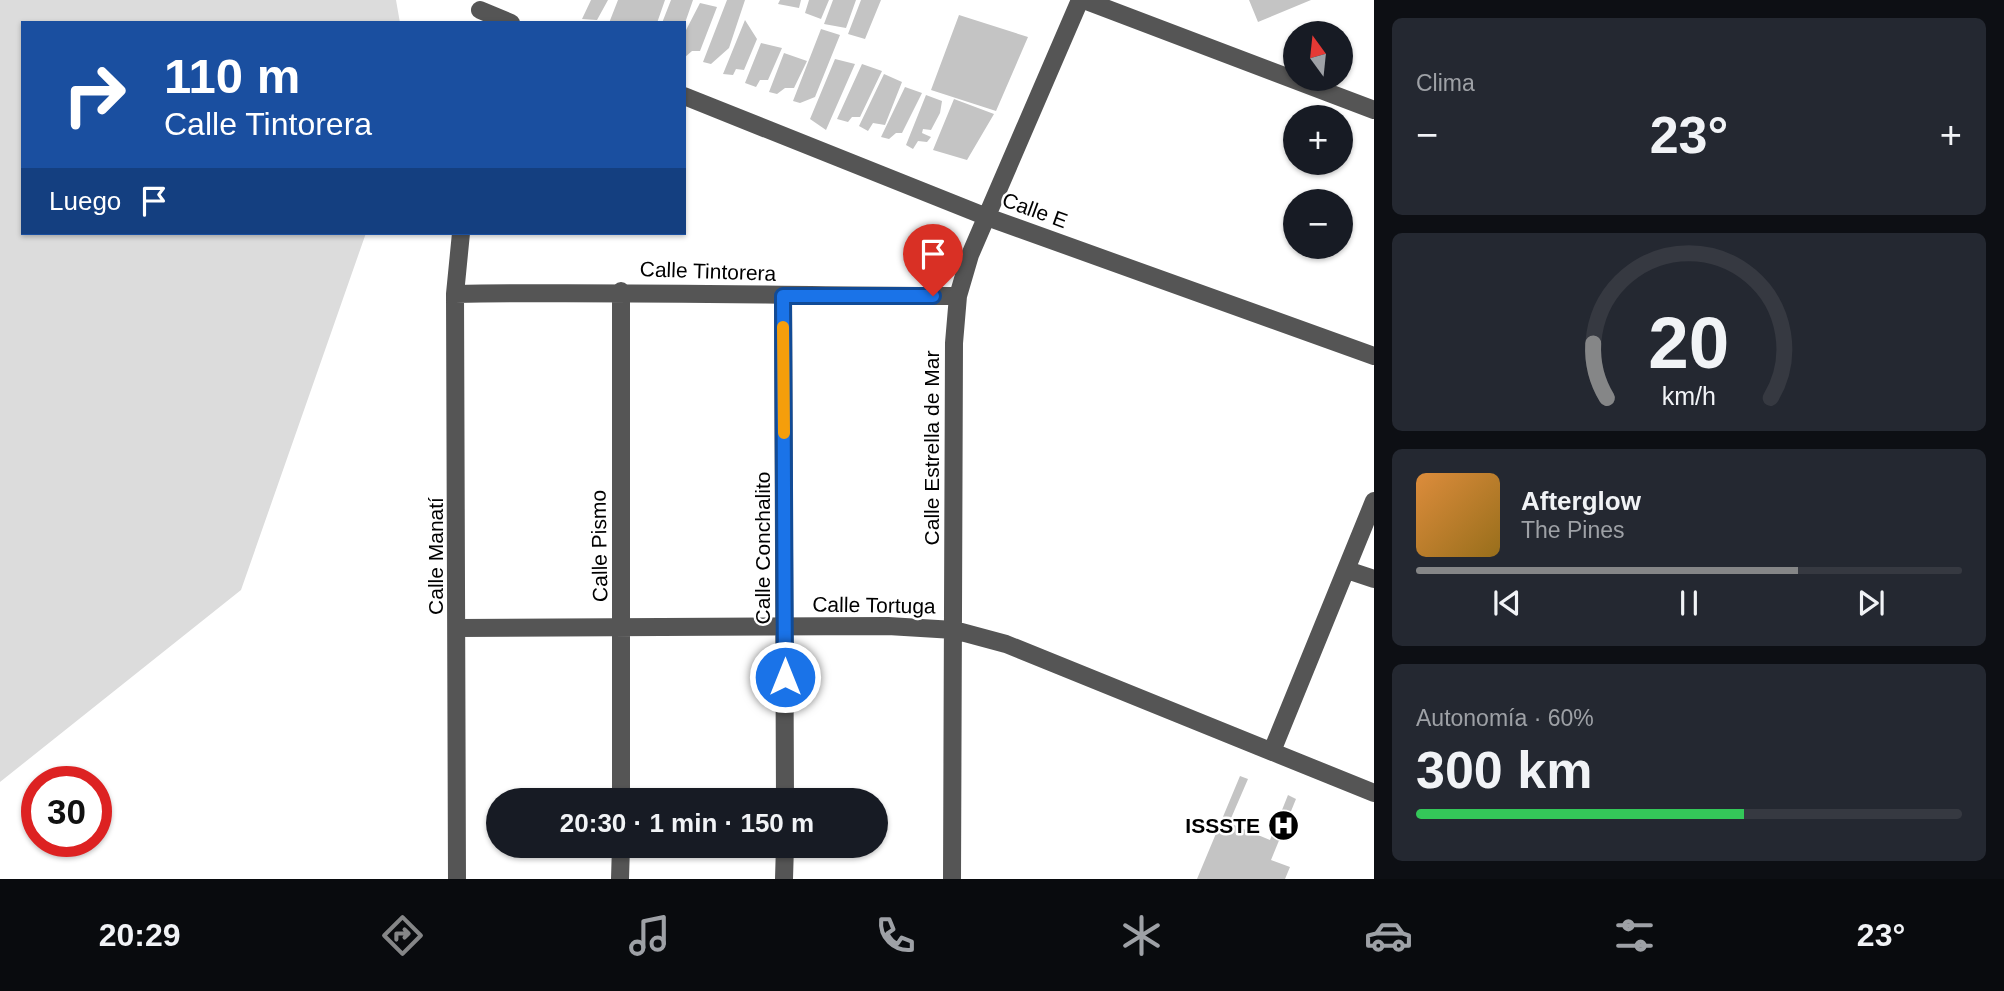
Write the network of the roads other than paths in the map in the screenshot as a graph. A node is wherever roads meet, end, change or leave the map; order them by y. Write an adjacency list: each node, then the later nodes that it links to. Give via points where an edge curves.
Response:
1 (1082, 0): 5 (street); 6 (street, Calle Estrella de Mar)
2 (480, 11): 3 (street)
3 (506, 21)
4 (686, 97): 6 (street, Calle E)
5 (1374, 110)
6 (987, 217): 11 (street, Calle Estrella de Mar); 12 (street, Calle E)
7 (461, 235): 9 (street, Calle Manatí)
8 (621, 291): 9 (street, Calle Tintorera); 10 (street, Calle Tintorera); 17 (street, Calle Pismo)
9 (455, 293): 16 (street, Calle Manatí)
10 (783, 296): 11 (street, Calle Tintorera); 18 (street, Calle Conchalito)
11 (958, 296): 19 (street, Calle Estrella de Mar)
12 (1374, 356)
13 (1374, 501): 14 (street)
14 (1348, 569): 15 (street); 20 (street)
15 (1374, 579)
16 (458, 628): 17 (street, Calle Tortuga); 26 (street, Calle Manatí)
17 (622, 628): 18 (street, Calle Tortuga); 21 (street, Calle Pismo)
18 (785, 628): 19 (street, Calle Tortuga, via 927,626); 22 (street, Calle Conchalito)
19 (954, 630): 20 (street, Calle Tortuga, via 1006,644); 29 (street, Calle Estrella de Mar)
20 (1272, 751): 23 (street, Calle Tortuga)
21 (621, 788)
22 (785, 788)
23 (1374, 793)
24 (621, 858): 27 (street)
25 (785, 858): 28 (street)
26 (457, 879)
27 (620, 879)
28 (785, 879)
29 (952, 879)

